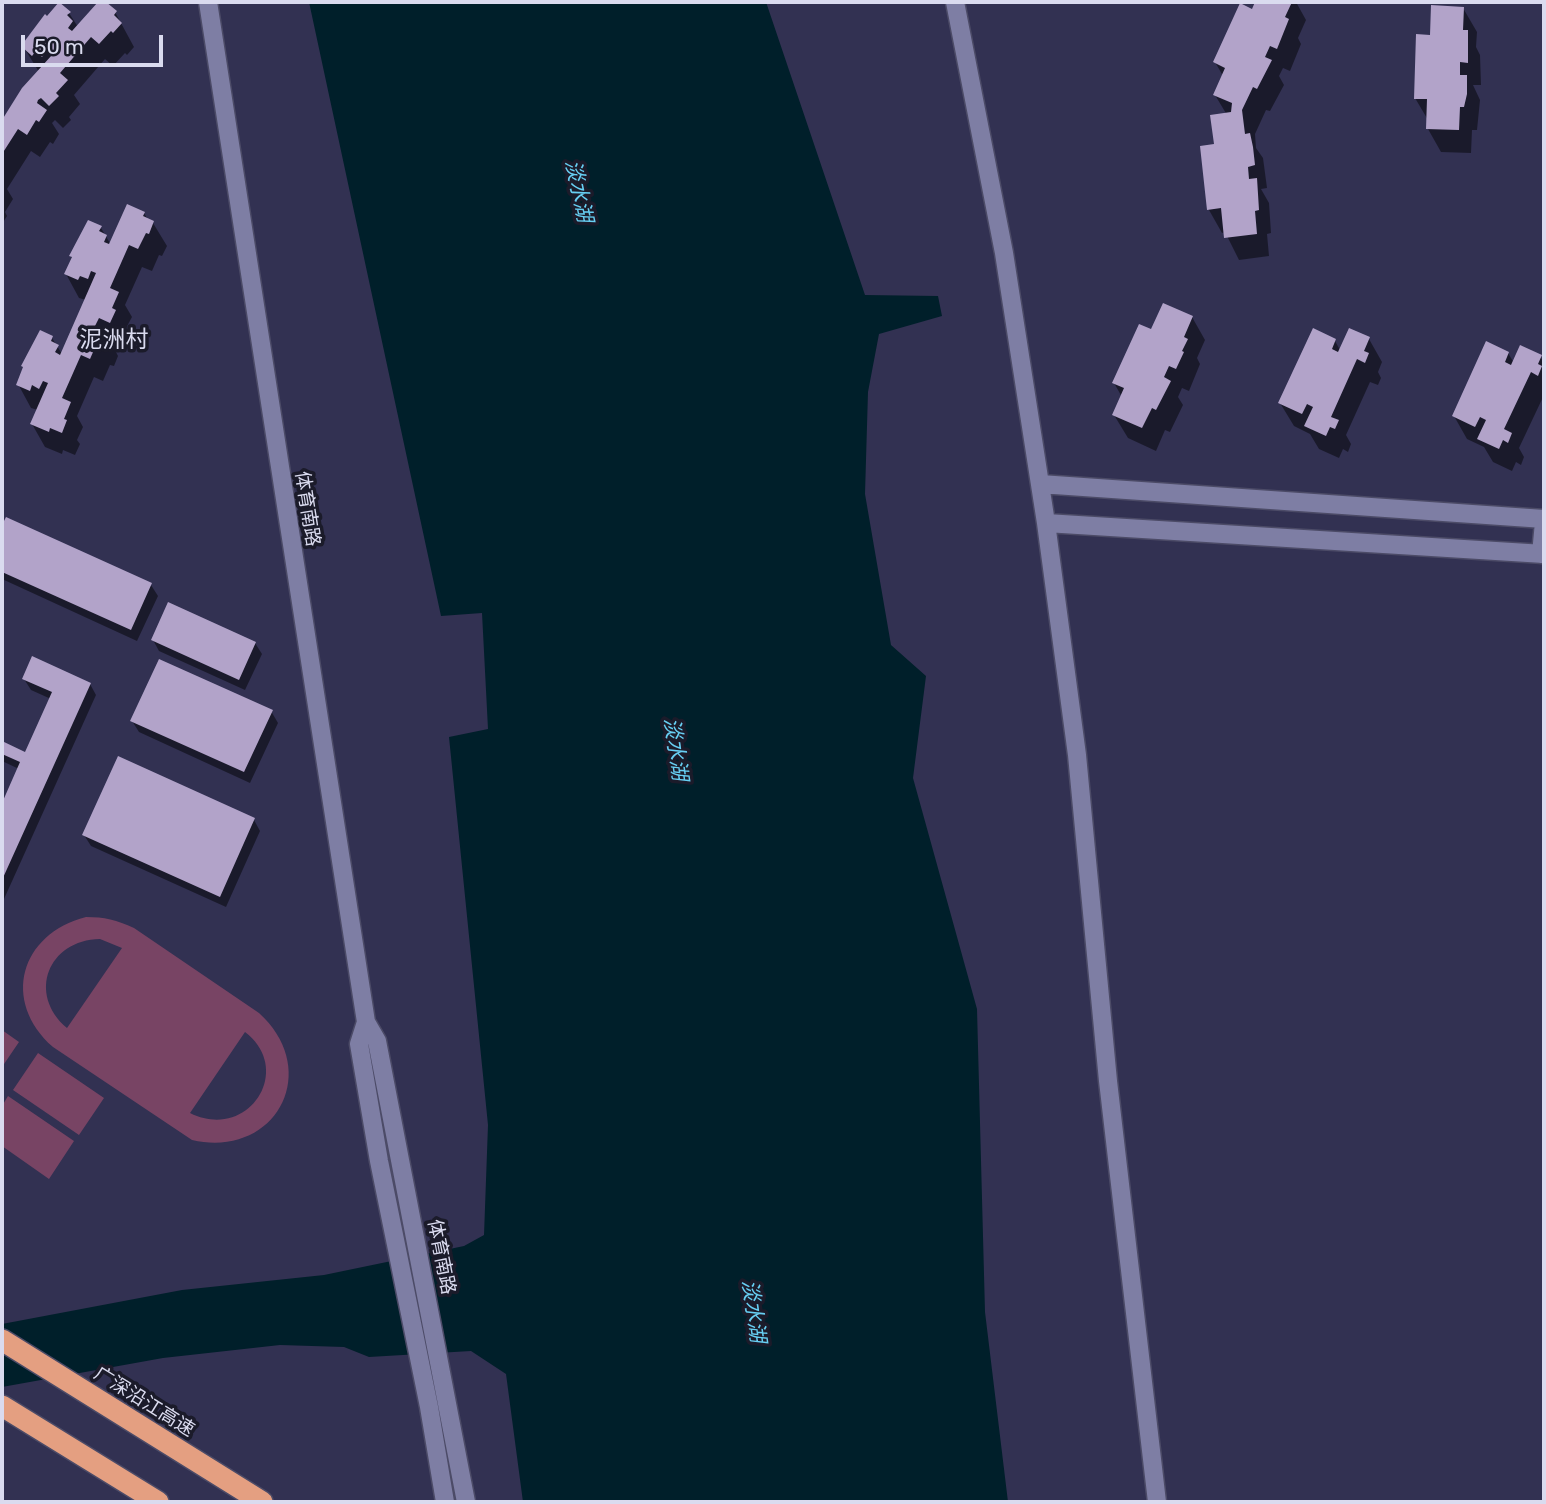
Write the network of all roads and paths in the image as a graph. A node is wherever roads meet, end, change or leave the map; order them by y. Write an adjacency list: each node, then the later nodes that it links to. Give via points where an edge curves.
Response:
1 (208, 2): 7 (street, 体育南路)
2 (955, 2): 3 (street, via 1004,253)
3 (1040, 484): 4 (street); 5 (street)
4 (1544, 521): 6 (street)
5 (1046, 523): 6 (street); 14 (street, via 1077,755 1108,1081)
6 (1543, 554)
7 (366, 1022): 12 (street, 体育南路, via 359,1044); 13 (street, 体育南路, via 377,1041)
8 (2, 1340): 11 (highway, 广深沿江高速)
9 (2, 1406): 10 (highway)
10 (158, 1502)
11 (262, 1502)
12 (445, 1502)
13 (466, 1502)
14 (1157, 1502)

